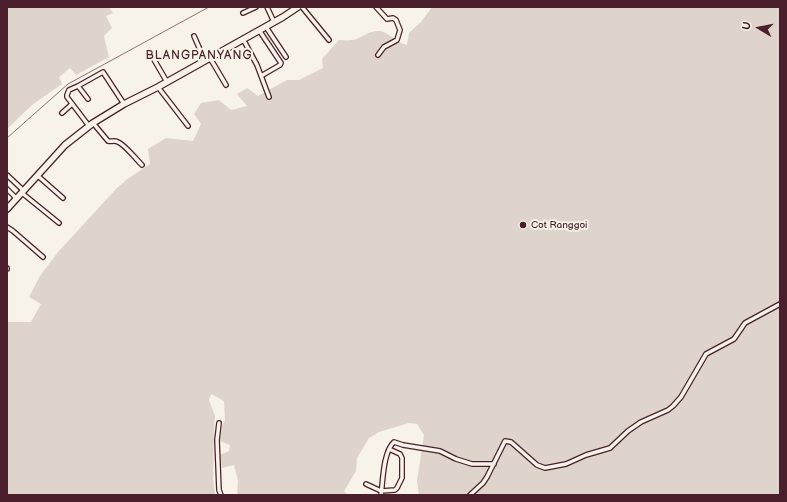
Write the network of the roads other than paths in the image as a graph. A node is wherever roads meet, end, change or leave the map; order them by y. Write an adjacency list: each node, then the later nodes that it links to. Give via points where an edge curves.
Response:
1 (256, 7): 6 (street)
2 (267, 7): 7 (street)
3 (298, 7): 7 (highway)
4 (302, 7): 12 (street)
5 (376, 7): 14 (street, via 387,19 396,20 400,30 397,40 384,47)
6 (243, 13)
7 (274, 22): 8 (highway)
8 (266, 26): 9 (highway); 15 (street)
9 (259, 30): 11 (highway); 17 (street, via 281,63)
10 (194, 36): 16 (street)
11 (243, 39): 16 (highway); 17 (street)
12 (329, 40)
13 (149, 51): 18 (street)
14 (378, 55)
15 (286, 57)
16 (208, 59): 18 (highway); 19 (street)
17 (261, 76): 22 (street)
18 (167, 82): 21 (highway)
19 (226, 85)
20 (78, 86): 23 (street); 24 (street, via 67,95); 25 (street, via 103,72)
21 (158, 87): 25 (highway); 28 (street)
22 (269, 97)
23 (88, 99)
24 (72, 104): 26 (street); 27 (street)
25 (124, 104): 27 (highway)
26 (62, 113)
27 (91, 125): 29 (street, via 108,141 121,144); 31 (highway, via 65,145)
28 (188, 126)
29 (142, 165)
30 (7, 175): 33 (street)
31 (38, 176): 33 (highway); 34 (street)
32 (7, 189): 35 (street)
33 (23, 192): 35 (highway); 37 (street)
34 (63, 198)
35 (17, 199): 36 (highway)
36 (7, 209)
37 (58, 222)
38 (7, 227): 39 (street)
39 (43, 257)
40 (780, 304): 43 (street, via 745,323 734,339 706,354 673,406 641,422 610,448 566,464 545,468 537,465 511,442 505,441)
41 (219, 423): 46 (street)
42 (389, 449): 43 (street, via 394,442 440,451 472,464); 45 (street); 45 (street, via 400,454 402,458 402,478 395,490)
43 (494, 464): 47 (street, via 483,483)
44 (366, 484): 45 (street)
45 (381, 493)
46 (221, 495)
47 (470, 495)

